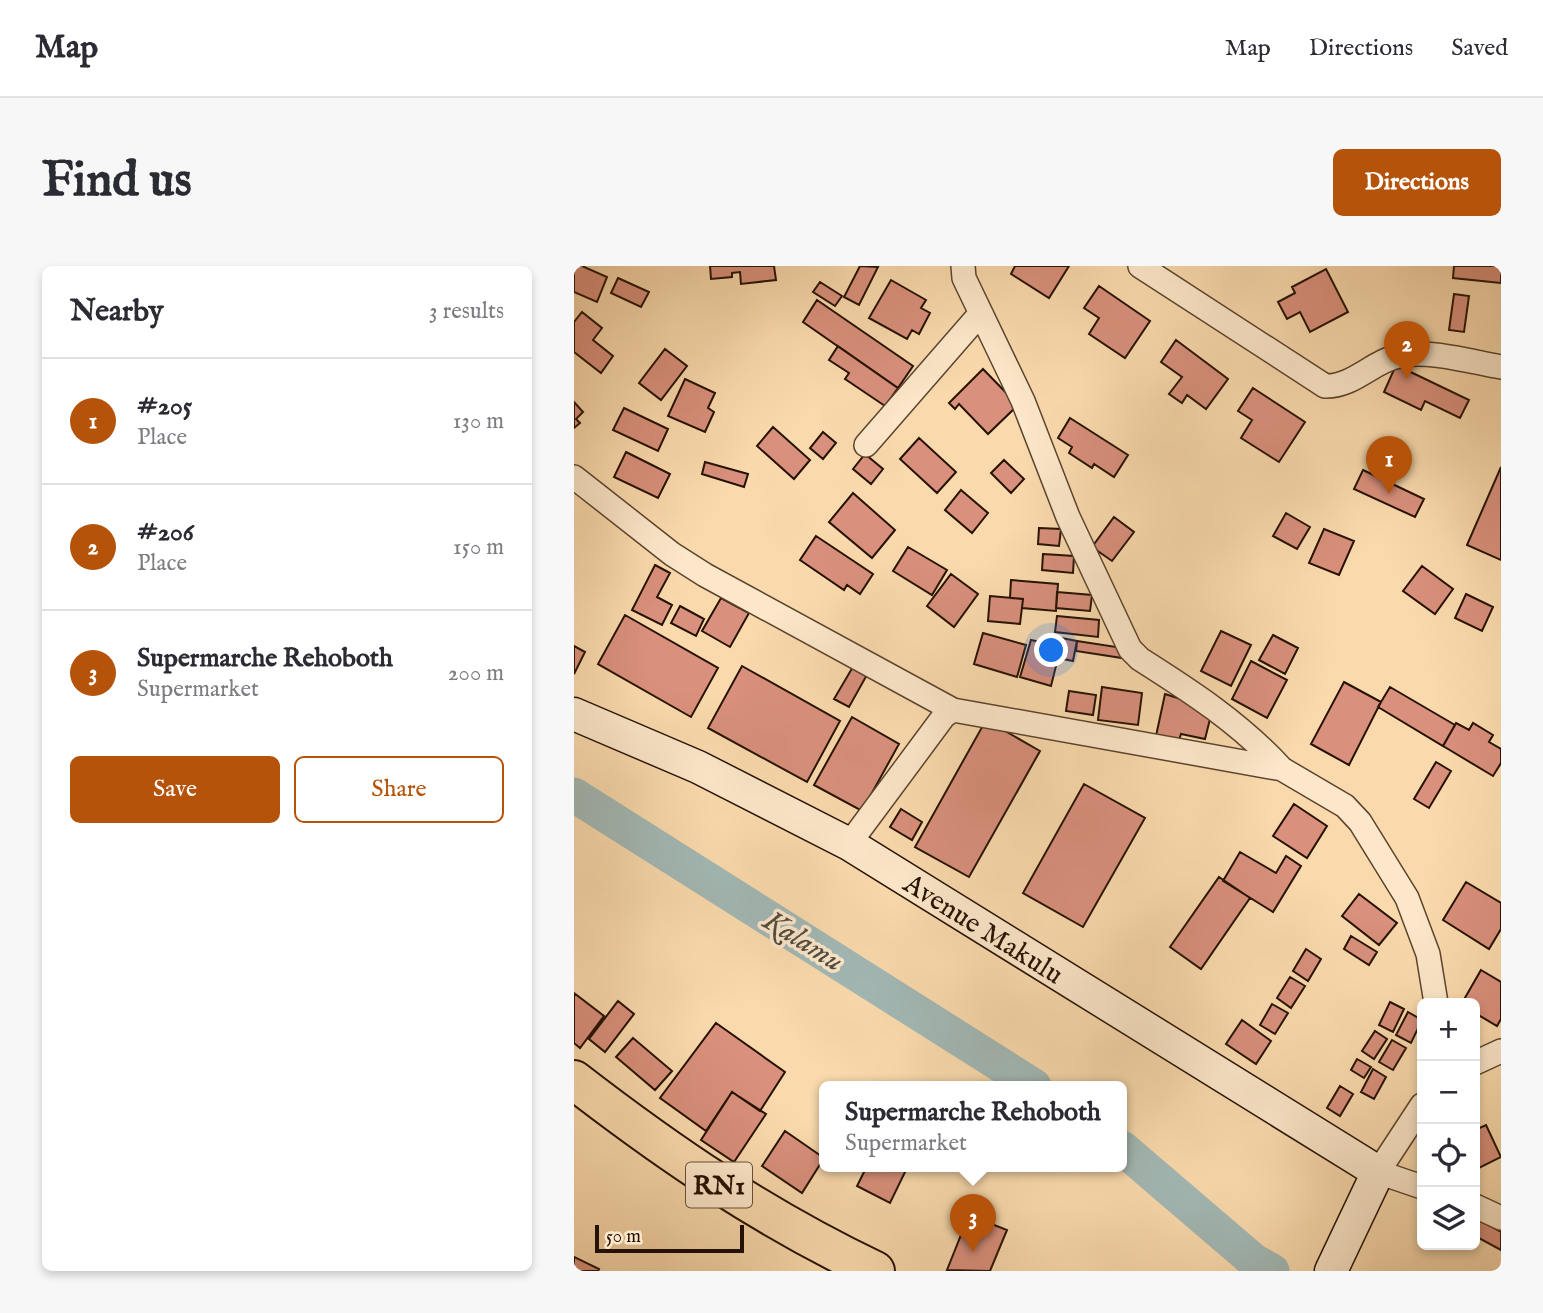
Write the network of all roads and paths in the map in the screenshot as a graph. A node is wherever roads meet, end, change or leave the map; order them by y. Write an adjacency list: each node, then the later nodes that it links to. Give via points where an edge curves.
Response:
1 (963, 266): 3 (street)
2 (1140, 266): 4 (street, via 1325,386 1342,385 1402,355)
3 (979, 314): 5 (street); 9 (street, via 1023,401 1068,517 1130,649 1253,737)
4 (1501, 367)
5 (866, 445)
6 (574, 477): 7 (street, via 705,575)
7 (953, 710): 9 (street); 10 (street)
8 (574, 714): 10 (main road, Avenue Makulu, via 698,766)
9 (1282, 769): 11 (street, via 1345,806 1360,822 1407,898 1428,954)
10 (849, 844): 16 (main road, Avenue Makulu)
11 (1435, 998)
12 (1501, 1051): 13 (street)
13 (1479, 1061)
14 (574, 1080): 20 (highway, RN1, via 743,1202)
15 (1417, 1113): 16 (street)
16 (1378, 1172): 17 (street); 21 (main road)
17 (1417, 1185)
18 (1480, 1208): 19 (street)
19 (1501, 1218)
20 (875, 1271)
21 (1331, 1271)

